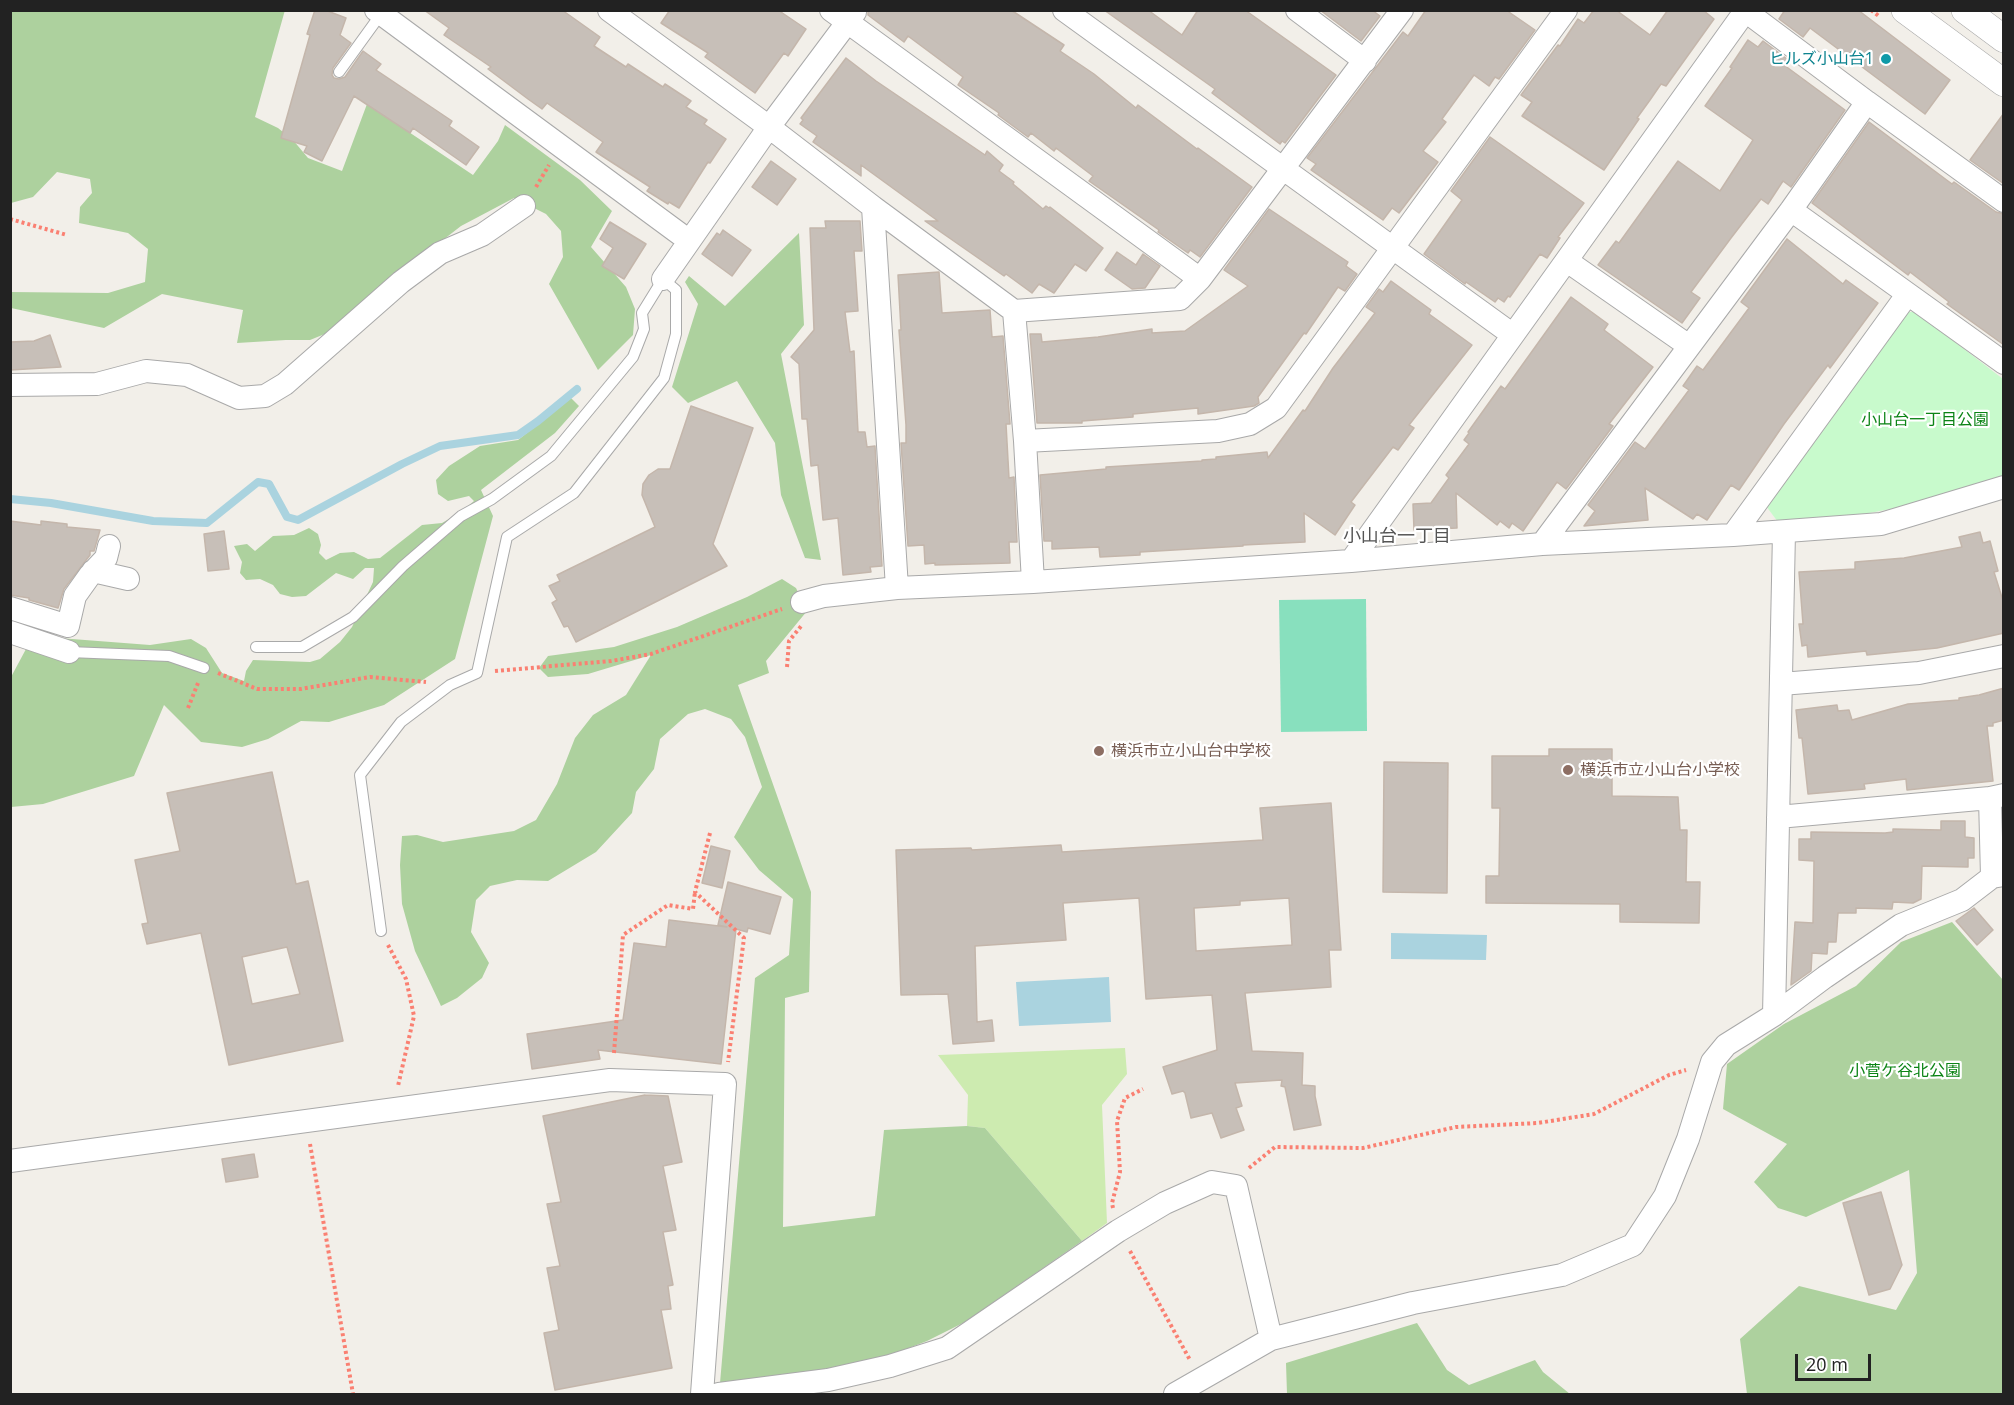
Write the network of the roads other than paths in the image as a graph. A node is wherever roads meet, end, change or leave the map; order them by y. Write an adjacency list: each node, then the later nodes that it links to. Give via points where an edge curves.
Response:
1 (609, 10): 16 (street)
2 (1064, 10): 17 (street)
3 (1297, 10): 12 (street)
4 (1402, 10): 12 (street)
5 (1566, 10): 23 (street)
6 (1905, 10): 14 (street)
7 (1965, 10): 11 (street)
8 (1745, 11): 15 (street); 24 (street)
9 (379, 12): 13 (lane); 22 (street)
10 (845, 15): 16 (street); 26 (street)
11 (2004, 39)
12 (1365, 61): 17 (street)
13 (339, 72)
14 (2004, 83)
15 (1867, 102): 18 (street); 21 (street)
16 (768, 127): 20 (street); 22 (street)
17 (1283, 170): 23 (street); 26 (street)
18 (2004, 201)
19 (524, 206): 32 (street, via 482,235 440,253 266,396 239,398 187,375 146,371 97,384)
20 (873, 207): 28 (street); 43 (street)
21 (1791, 210): 27 (street); 30 (street)
22 (688, 240): 25 (street)
23 (1393, 248): 29 (street); 33 (street, via 1276,408 1250,424 1218,431)
24 (1567, 261): 29 (street); 30 (street)
25 (663, 279): 47 (lane, via 642,313 644,329 633,357 551,456 492,499 461,516 353,616 302,647); 55 (lane, via 676,290 676,334 664,378 574,493 507,537 477,674 450,685 401,722 360,775)
26 (1200, 279): 28 (street, via 1180,299)
27 (1907, 295): 31 (street); 36 (street)
28 (1014, 311): 33 (street)
29 (1513, 335): 39 (street)
30 (1689, 346): 37 (street)
31 (2004, 363)
32 (10, 386)
33 (1025, 441): 42 (street)
34 (2004, 487): 35 (street, via 1881,524)
35 (1784, 532): 36 (street); 51 (street)
36 (1733, 535): 37 (street)
37 (1542, 544): 39 (street)
38 (109, 546): 40 (street, via 106,558)
39 (1351, 561): 42 (street)
40 (93, 571): 41 (street); 45 (street, via 75,596 68,626)
41 (128, 579)
42 (1033, 582): 43 (street)
43 (897, 588): 44 (street)
44 (802, 602)
45 (10, 608)
46 (10, 632): 48 (street)
47 (256, 647)
48 (69, 652): 50 (lane, via 169,656)
49 (2004, 656): 51 (street, via 1919,673)
50 (204, 668)
51 (1781, 684): 53 (street)
52 (1997, 796): 53 (street); 54 (street)
53 (1778, 817): 56 (street)
54 (1998, 876): 56 (street, via 1962,900 1901,925)
55 (381, 931)
56 (1774, 1015): 58 (street, via 1726,1045 1712,1062 1665,1196 1633,1245 1562,1275 1413,1304)
57 (10, 1161): 59 (street, via 610,1080 725,1084)
58 (1271, 1339): 60 (street, via 1236,1186 1212,1182 1165,1203 1118,1231 947,1348 828,1380); 61 (street)
59 (702, 1395)
60 (719, 1395)
61 (1175, 1395)

